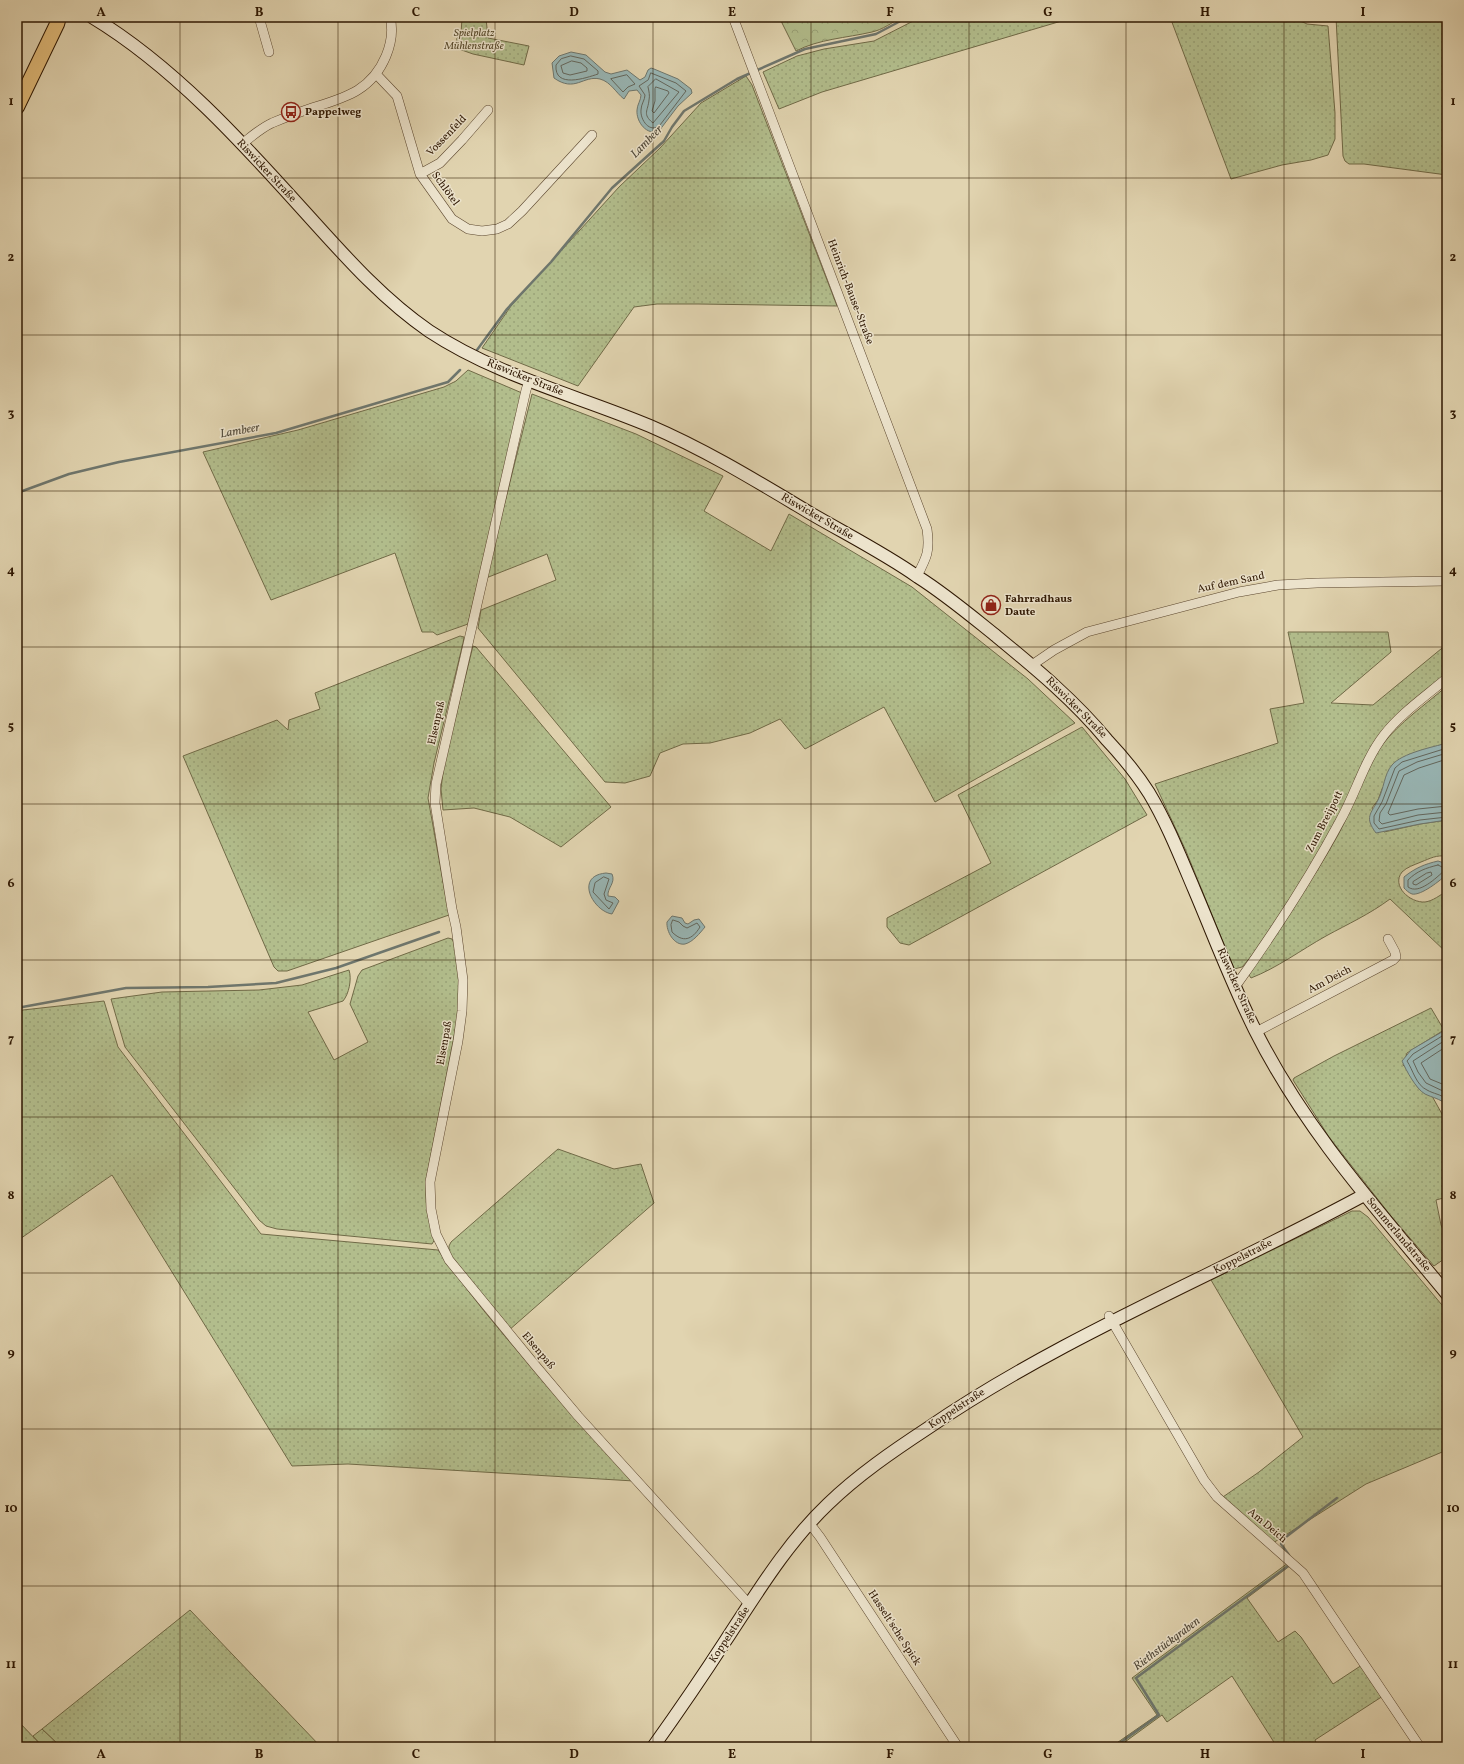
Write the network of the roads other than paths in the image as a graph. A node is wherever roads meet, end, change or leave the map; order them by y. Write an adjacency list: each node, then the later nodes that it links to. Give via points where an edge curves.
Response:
1 (59, 17): 8 (main road)
2 (92, 17): 11 (street, Riswicker Straße, via 122,35 175,79)
3 (259, 17): 6 (street)
4 (390, 17): 7 (street, via 390,44 382,67)
5 (733, 17): 14 (street, Heinrich-Bause-Straße, via 927,529 929,545 925,562)
6 (269, 52)
7 (376, 74): 11 (street, via 365,86 350,96 270,124); 12 (street, Schlötel, via 397,96)
8 (17, 107)
9 (488, 110): 12 (street, Vossenfeld, via 440,163)
10 (592, 135): 12 (street, Schlötel, via 522,211 508,224 496,229 468,229 452,218)
11 (242, 144): 13 (street, Riswicker Straße, via 365,278 396,306 431,332 488,364)
12 (420, 174)
13 (529, 381): 14 (street, Riswicker Straße, via 650,426 733,467); 25 (street, Elsenpaß, via 436,784 435,804 463,980 458,1042 430,1182 431,1209 441,1245 468,1285 578,1416)
14 (917, 576): 16 (street, Riswicker Straße, via 960,606)
15 (1447, 581): 16 (street, Auf dem Sand, via 1278,585 1239,592 1087,632)
16 (1032, 665): 19 (street, Riswicker Straße, via 1105,736 1147,790 1173,838)
17 (1447, 678): 19 (street, Zum Breijpott, via 1394,724 1376,746 1363,768 1345,814 1317,863)
18 (1388, 939): 20 (street, Am Deich, via 1395,952 1396,957 1393,960)
19 (1235, 987): 20 (street, Riswicker Straße)
20 (1256, 1032): 21 (street, Riswicker Straße, via 1281,1078 1319,1138)
21 (1364, 1195): 22 (street, Sommerlandstraße); 23 (street, Koppelstraße)
22 (1447, 1294)
23 (1111, 1319): 24 (street, Koppelstraße, via 995,1384 953,1411 865,1472 828,1504); 28 (street, Am Deich, via 1204,1480 1217,1497 1303,1573)
24 (810, 1524): 25 (street, Koppelstraße, via 777,1563); 27 (street, Hasselt'sche Spick)
25 (749, 1604): 26 (street, Koppelstraße)
26 (653, 1747)
27 (958, 1747)
28 (1420, 1747)

